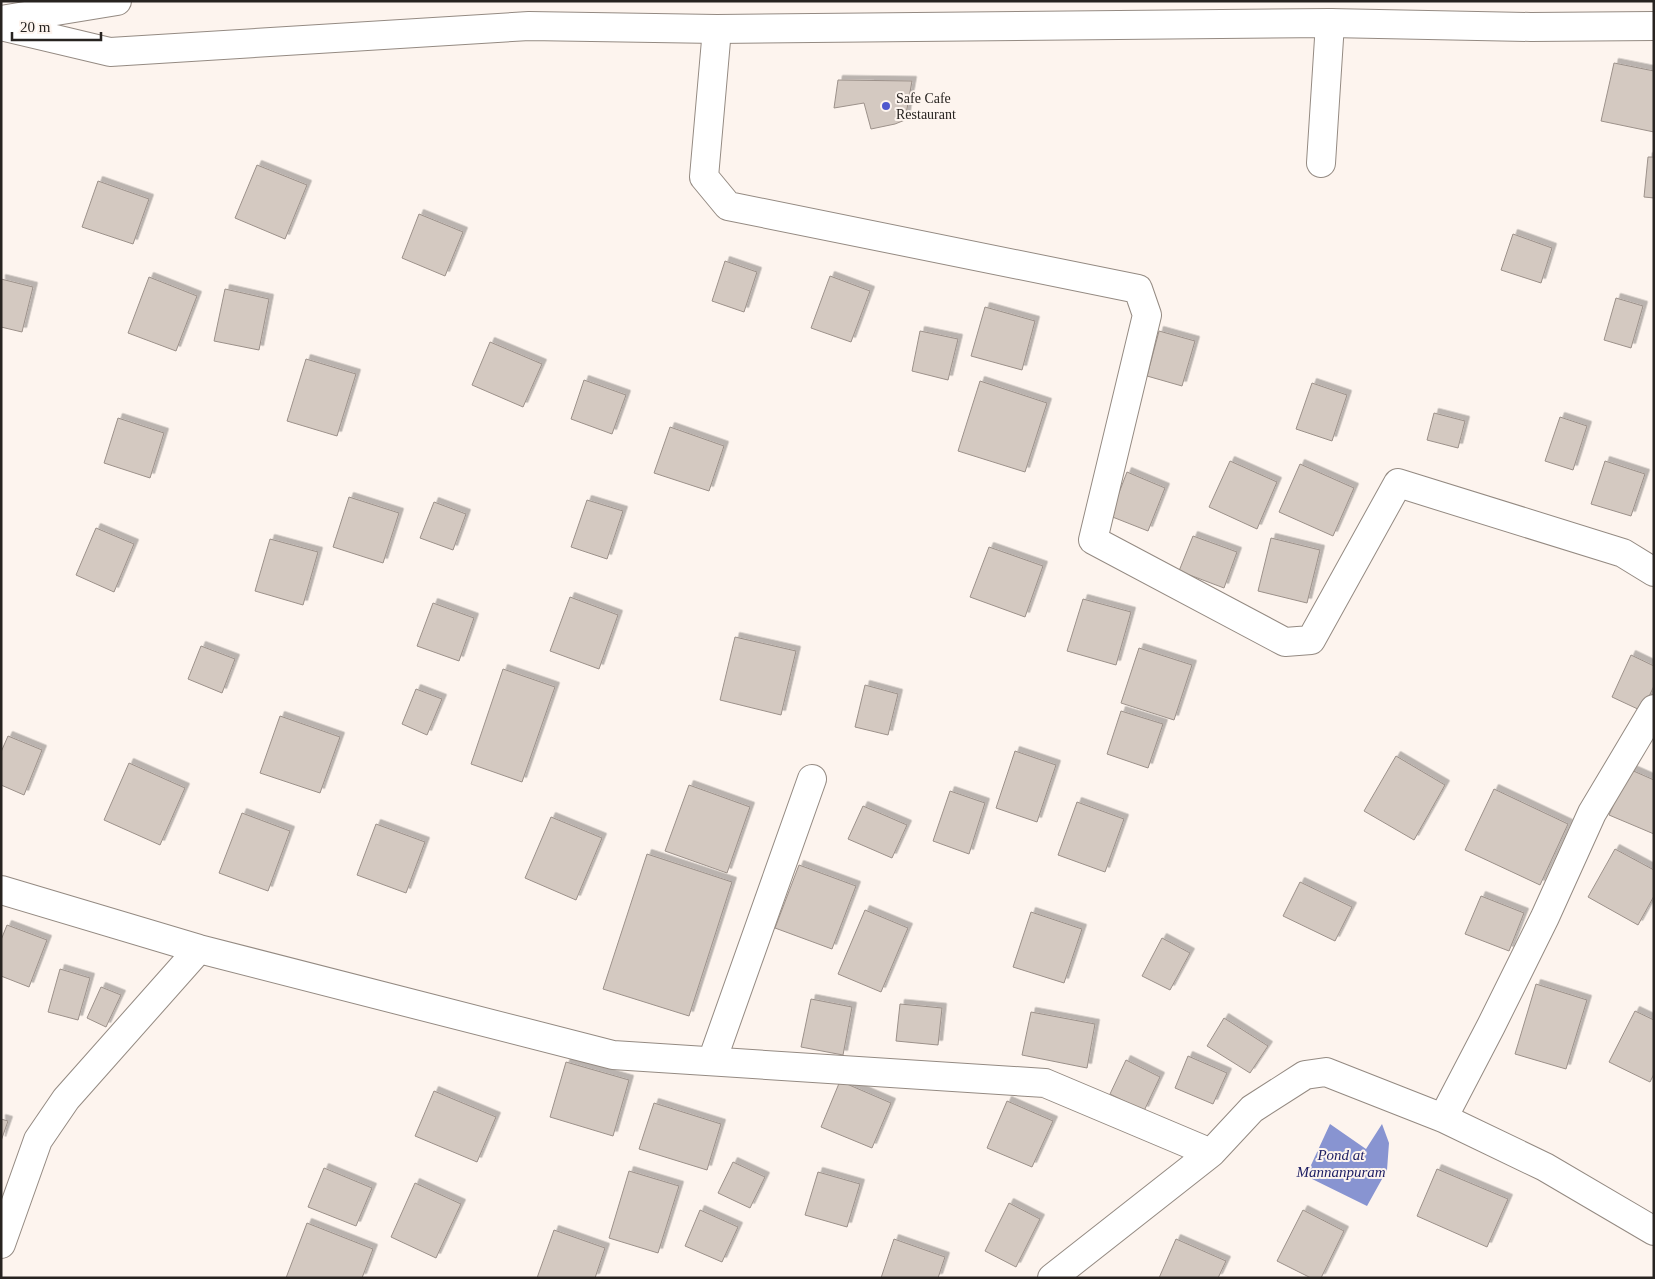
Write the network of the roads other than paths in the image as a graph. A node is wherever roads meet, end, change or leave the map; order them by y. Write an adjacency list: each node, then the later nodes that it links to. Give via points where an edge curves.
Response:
1 (117, 1): 2 (main road)
2 (1, 20)
3 (1330, 23): 5 (main road); 6 (main road); 7 (main road)
4 (1, 26): 6 (main road, via 110,52 529,26)
5 (1654, 26)
6 (717, 29): 8 (main road, via 704,177 728,206 1138,289 1147,315 1093,540 1285,642 1311,640 1398,484 1623,552)
7 (1321, 163)
8 (1654, 572)
9 (1654, 709): 14 (main road, via 1592,812 1546,918)
10 (812, 779): 13 (main road)
11 (1, 890): 12 (main road)
12 (199, 949): 13 (main road, via 613,1055); 17 (main road, via 66,1099 47,1126 38,1140)
13 (712, 1061): 15 (main road, via 1045,1083)
14 (1443, 1118): 15 (main road, via 1326,1072 1305,1075 1252,1109); 16 (main road, via 1544,1167)
15 (1210, 1153): 18 (main road)
16 (1654, 1231)
17 (1, 1244)
18 (1052, 1278)

